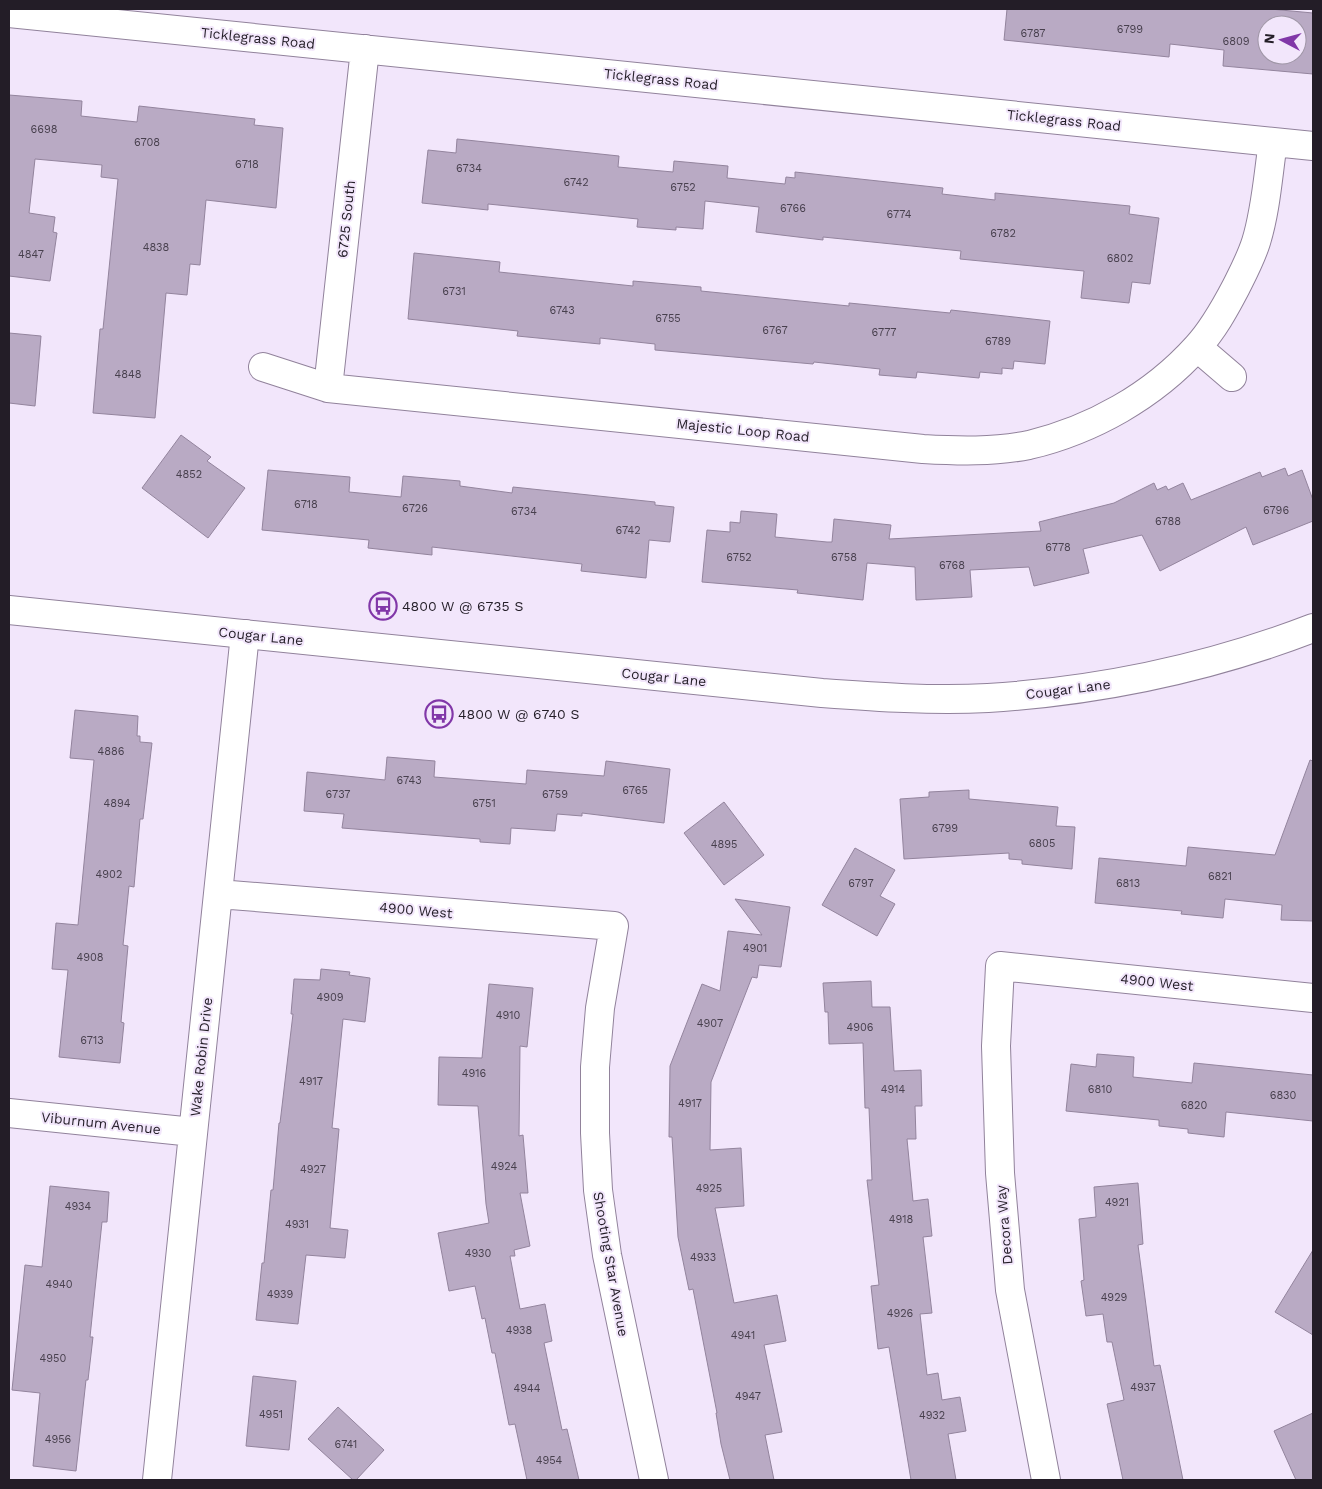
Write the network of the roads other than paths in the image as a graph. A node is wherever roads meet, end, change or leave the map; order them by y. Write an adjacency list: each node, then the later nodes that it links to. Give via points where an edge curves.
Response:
1 (9, 13): 2 (street, Ticklegrass Road)
2 (365, 49): 3 (street, Ticklegrass Road); 8 (street, 6725 South)
3 (1273, 142): 4 (street, Ticklegrass Road); 5 (street, Majestic Loop Road, via 1256,242 1226,306)
4 (1313, 146)
5 (1197, 347): 7 (street); 8 (street, Majestic Loop Road, via 1149,390 1090,424 1027,445 959,451)
6 (263, 367): 8 (street, Majestic Loop Road)
7 (1232, 378)
8 (328, 388)
9 (9, 610): 11 (street, Cougar Lane)
10 (1313, 628): 11 (street, Cougar Lane, via 1269,645 1155,675 1101,686 987,698 876,697)
11 (245, 634): 12 (street, Wake Robin Drive)
12 (218, 894): 13 (street, 4900 West); 17 (street, Wake Robin Drive)
13 (614, 926): 19 (street, Shooting Star Avenue, via 600,1008 595,1067 594,1133 598,1190 607,1254)
14 (1000, 966): 15 (street, 4900 West); 20 (street, Decora Way, via 996,1046 1000,1174 1010,1290)
15 (1313, 998)
16 (9, 1113): 17 (street, Viburnum Avenue)
17 (194, 1132): 18 (street, Wake Robin Drive)
18 (157, 1480)
19 (654, 1480)
20 (1046, 1480)

